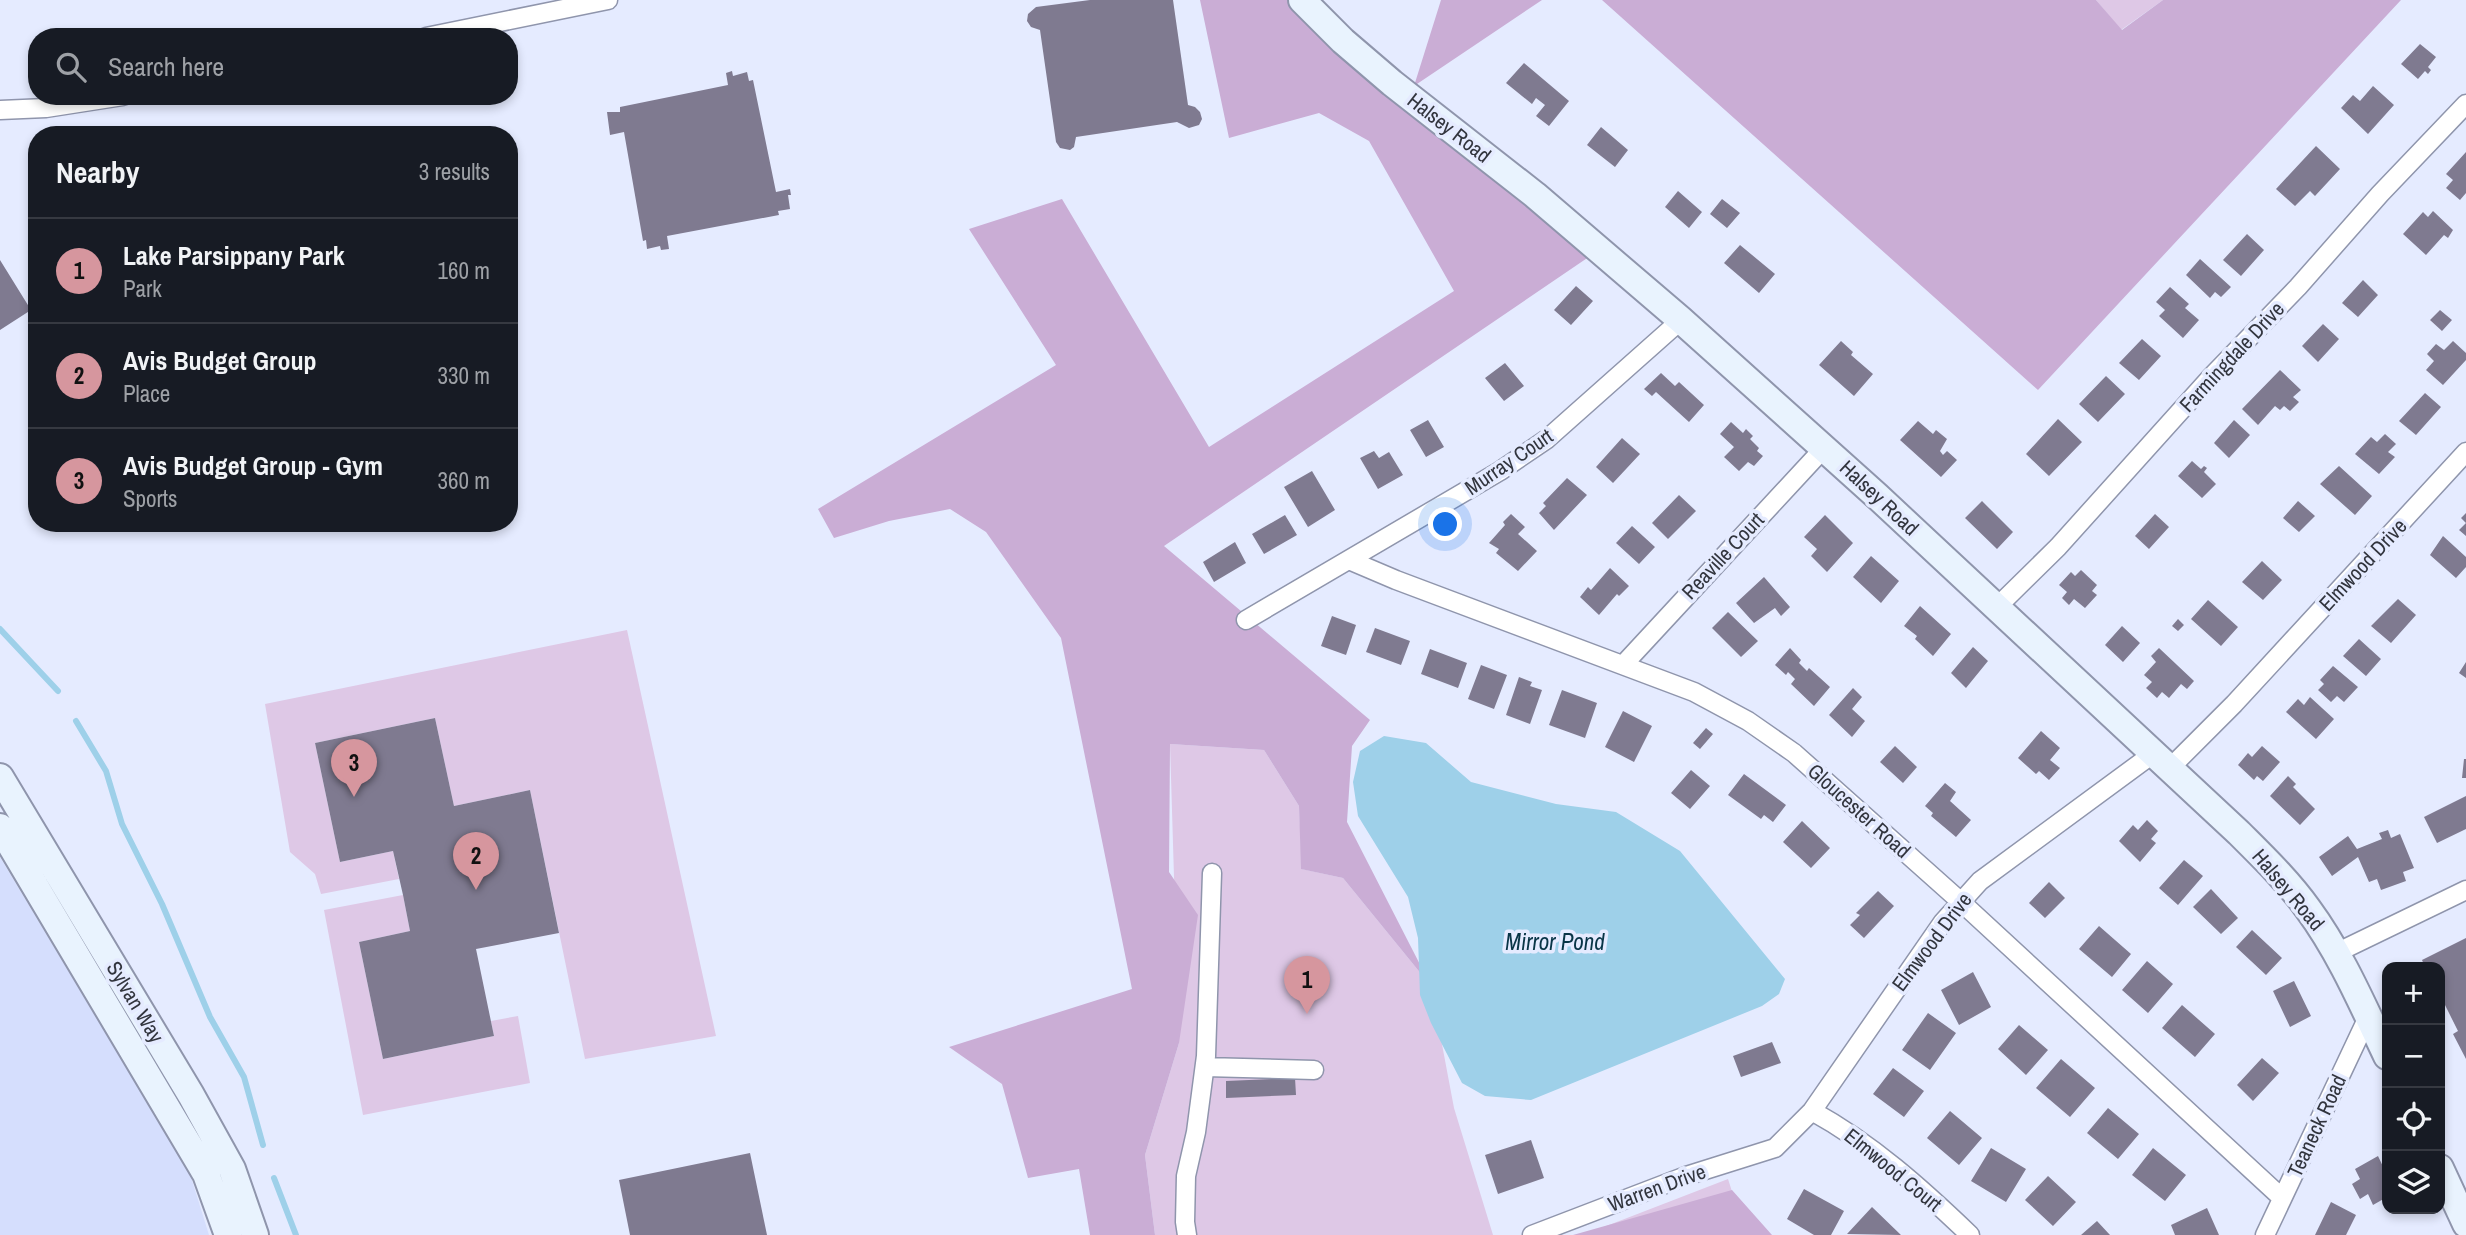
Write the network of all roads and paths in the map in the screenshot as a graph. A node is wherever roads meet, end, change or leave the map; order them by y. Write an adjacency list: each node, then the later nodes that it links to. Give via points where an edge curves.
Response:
1 (608, 0): 3 (street)
2 (1302, 0): 7 (street, Halsey Road, via 1382,75 1535,195)
3 (470, 28)
4 (2466, 104): 11 (street, Farmingdale Drive, via 2058,547)
5 (65, 105): 6 (street)
6 (0, 110)
7 (1681, 320): 8 (street, Halsey Road); 10 (street, Murray Court, via 1547,439)
8 (1824, 448): 11 (street, Halsey Road); 13 (street, Reaville Court)
9 (2466, 452): 14 (street, Elmwood Drive, via 2234,704)
10 (1349, 560): 12 (street, Murray Court); 13 (street, Gloucester Road)
11 (1996, 608): 14 (street, Halsey Road)
12 (1246, 620)
13 (1623, 665): 19 (street, Gloucester Road, via 1694,692 1794,753)
14 (2162, 761): 19 (street, Elmwood Drive, via 1980,881); 20 (street, Halsey Road, via 2291,887)
15 (0, 777): 31 (street, Sylvan Way, via 191,1094 232,1169)
16 (0, 827): 30 (street, Sylvan Way, via 206,1174)
17 (1212, 873): 23 (street)
18 (2466, 890): 20 (street)
19 (1960, 901): 25 (street, Elmwood Drive); 28 (street, Gloucester Road)
20 (2336, 953): 21 (street, Halsey Road)
21 (2368, 1017): 22 (street, Halsey Road); 28 (street, Teaneck Road)
22 (2382, 1046)
23 (1205, 1066): 24 (street); 32 (street, via 1186,1176)
24 (1314, 1070)
25 (1812, 1111): 26 (street, Elmwood Drive); 34 (street, Elmwood Court, via 1881,1155)
26 (1782, 1142): 33 (street, Warren Drive)
27 (2445, 1179): 29 (street)
28 (2282, 1198): 35 (street, Teaneck Road)
29 (2466, 1224)
30 (228, 1235)
31 (255, 1235)
32 (1187, 1235)
33 (1532, 1235)
34 (1970, 1235)
35 (2265, 1235)

